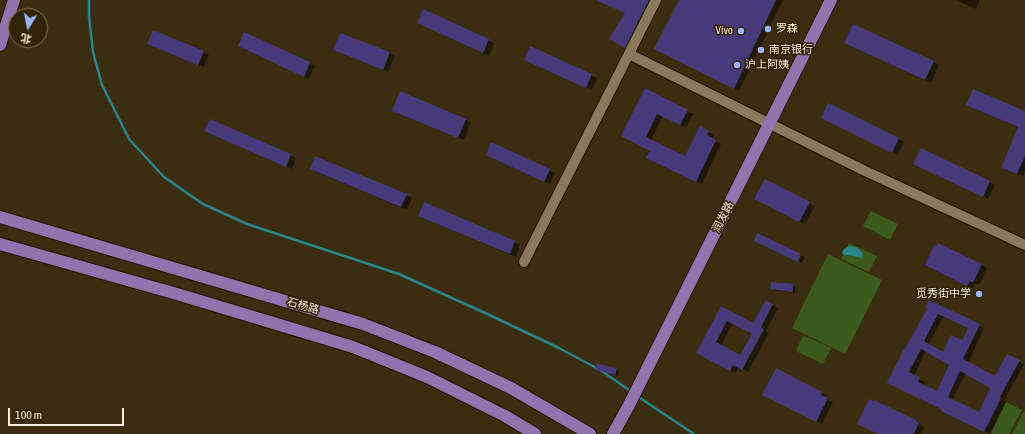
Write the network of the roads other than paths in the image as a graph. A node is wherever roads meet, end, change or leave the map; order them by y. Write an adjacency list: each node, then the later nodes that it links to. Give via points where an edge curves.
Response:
1 (14, 0): 4 (main road)
2 (656, 0): 5 (street)
3 (831, 0): 6 (main road, 润发路)
4 (0, 45)
5 (629, 54): 6 (street); 10 (street)
6 (770, 124): 9 (street); 13 (main road, 润发路)
7 (0, 217): 12 (main road, 石杨路, via 363,324 436,352 511,388)
8 (0, 244): 11 (main road, via 353,347 427,377)
9 (1025, 245)
10 (524, 262)
11 (535, 434)
12 (590, 434)
13 (613, 434)

